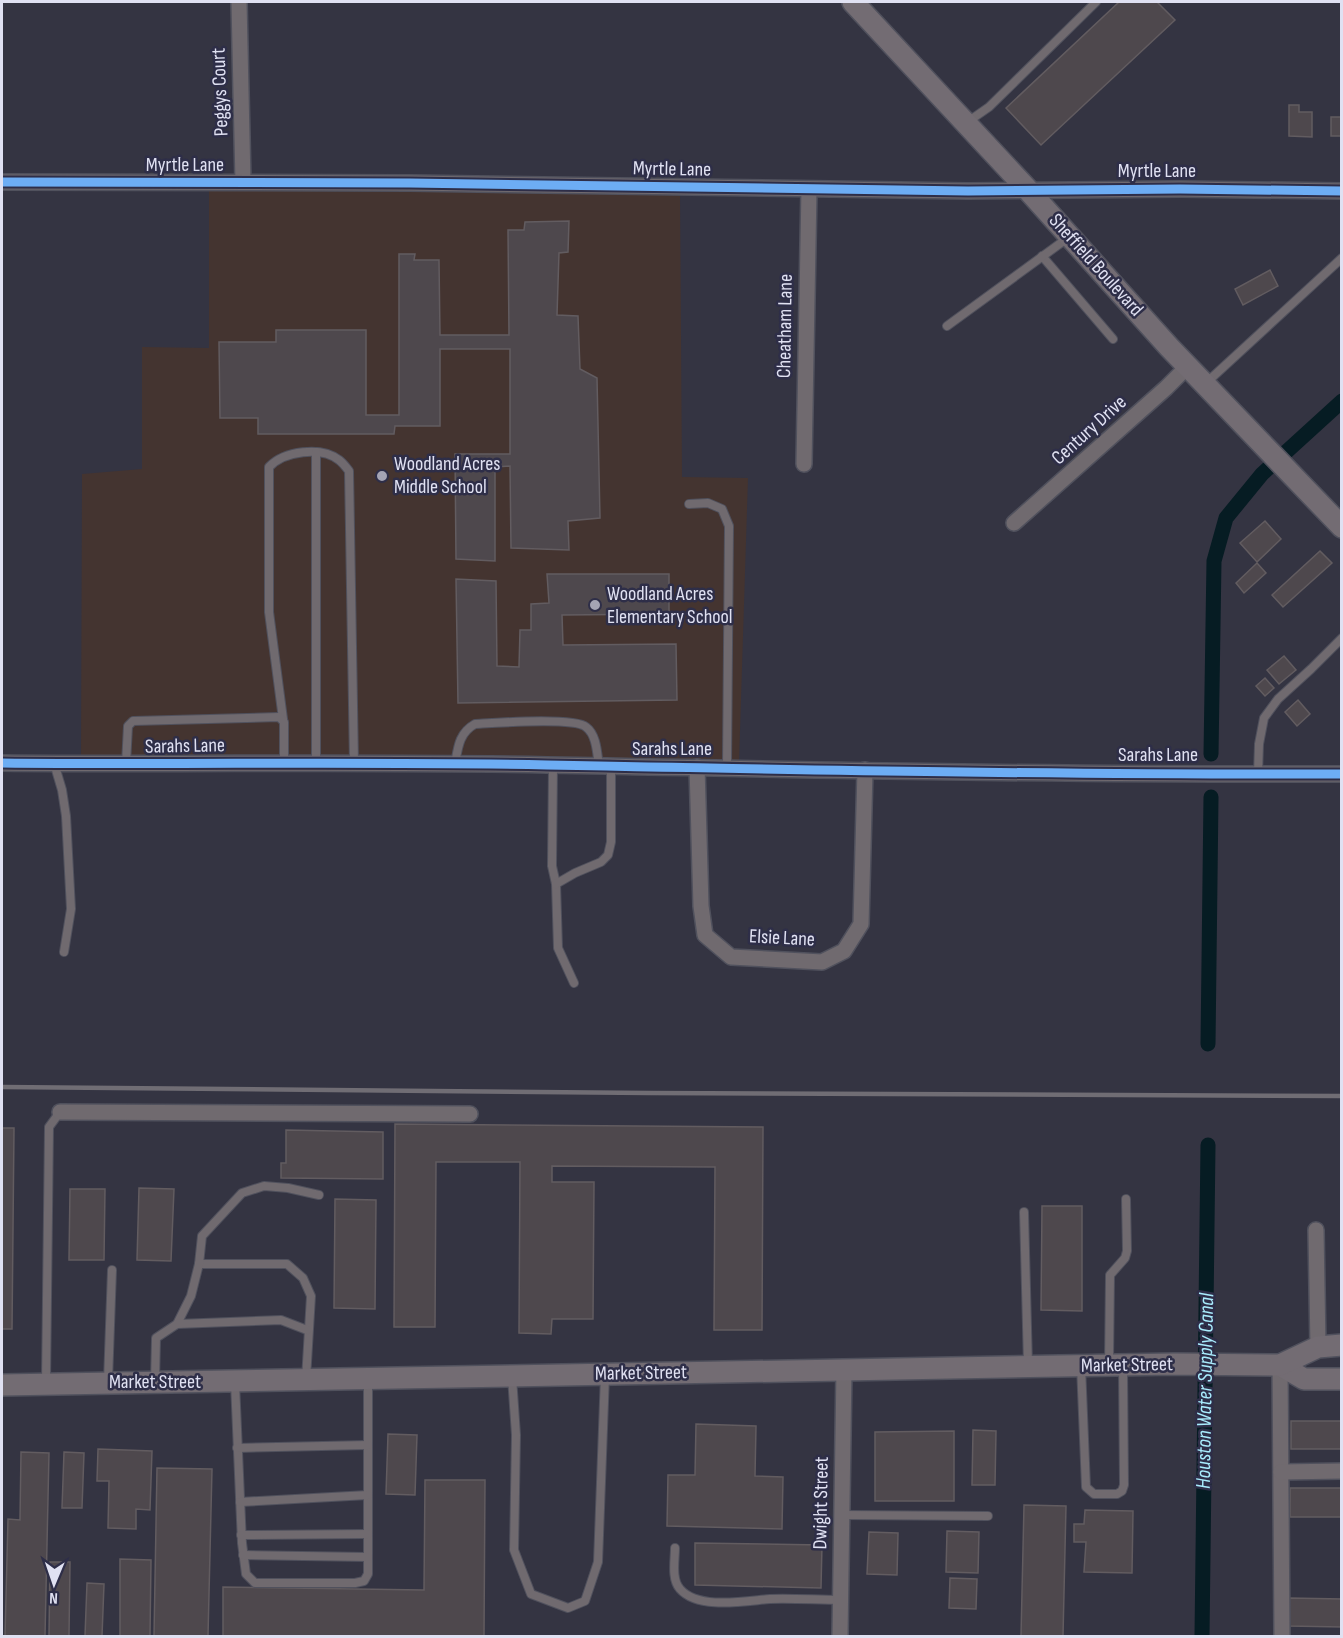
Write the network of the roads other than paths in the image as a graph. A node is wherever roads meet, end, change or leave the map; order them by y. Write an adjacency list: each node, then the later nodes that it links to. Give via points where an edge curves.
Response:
1 (239, 2): 6 (street, Peggys Court)
2 (853, 2): 4 (main road, Sheffield Boulevard)
3 (1096, 2): 4 (lane, via 989,107)
4 (966, 123): 8 (main road, Sheffield Boulevard)
5 (2, 182): 6 (street, Myrtle Lane)
6 (243, 182): 7 (street, Myrtle Lane)
7 (809, 189): 8 (street, Myrtle Lane); 18 (street, Cheatham Lane)
8 (1028, 190): 9 (street, Myrtle Lane); 10 (main road, Sheffield Boulevard)
9 (1341, 190)
10 (1070, 236): 11 (lane); 15 (main road, Sheffield Boulevard)
11 (1042, 256): 13 (lane); 14 (lane)
12 (1341, 258): 16 (lane)
13 (946, 326)
14 (1113, 339)
15 (1189, 365): 16 (main road, Sheffield Boulevard); 20 (street, Century Drive)
16 (1205, 384): 21 (main road, Sheffield Boulevard)
17 (316, 452): 23 (lane, via 291,454 269,467 269,612); 26 (lane); 27 (lane, via 338,459 349,471)
18 (804, 464)
19 (689, 504): 34 (lane, via 722,509 729,526)
20 (1014, 523)
21 (1341, 527)
22 (1341, 638): 36 (lane, via 1278,699 1264,718)
23 (283, 719): 25 (lane); 29 (lane, via 133,721 128,726)
24 (2, 763): 28 (street, Sarahs Lane)
25 (284, 763): 26 (street, Sarahs Lane); 29 (street, Sarahs Lane)
26 (316, 763): 27 (street, Sarahs Lane)
27 (354, 763): 30 (street, Sarahs Lane)
28 (54, 764): 29 (street, Sarahs Lane); 39 (lane, via 66,816 71,909)
29 (126, 764)
30 (455, 764): 31 (street, Sarahs Lane); 32 (lane, via 460,739 475,724 569,722 586,727 592,734)
31 (553, 765): 32 (street, Sarahs Lane); 38 (lane, via 552,866)
32 (605, 766): 33 (street, Sarahs Lane); 38 (lane, via 611,842 608,855)
33 (697, 766): 34 (street, Sarahs Lane); 35 (street, Elsie Lane, via 705,935 731,957 822,962 844,951 861,924)
34 (727, 767): 35 (street, Sarahs Lane)
35 (865, 770): 36 (street, Sarahs Lane)
36 (1258, 774): 37 (street, Sarahs Lane)
37 (1341, 774)
38 (556, 884): 40 (lane, via 558,948)
39 (64, 952)
40 (574, 983)
41 (60, 1112): 42 (street); 67 (lane, via 49,1127)
42 (470, 1114)
43 (319, 1196): 47 (lane, via 264,1186 242,1193 202,1236)
44 (1126, 1199): 53 (lane, via 1127,1251 1110,1275)
45 (1024, 1212): 56 (lane)
46 (1316, 1230): 52 (street)
47 (199, 1264): 49 (lane, via 191,1296); 50 (lane, via 287,1264 303,1278 311,1296)
48 (112, 1270): 63 (lane)
49 (177, 1324): 50 (lane, via 281,1320); 65 (lane, via 156,1338)
50 (308, 1330): 62 (lane)
51 (1341, 1345): 52 (main road, Market Street)
52 (1318, 1347): 54 (main road, Market Street)
53 (1116, 1365): 54 (main road, Market Street); 55 (main road, Market Street); 55 (lane, via 1124,1485 1117,1494 1094,1494 1086,1487)
54 (1280, 1365): 61 (main road, Market Street, via 1304,1379); 70 (street)
55 (1081, 1366): 56 (main road, Market Street)
56 (1028, 1367): 57 (main road, Market Street)
57 (844, 1369): 58 (main road, Market Street); 74 (street, Dwight Street)
58 (605, 1374): 59 (main road, Market Street); 59 (lane, via 598,1562 585,1601 568,1608 531,1594 513,1550 516,1435)
59 (512, 1376): 60 (main road, Market Street)
60 (368, 1379): 62 (main road, Market Street); 68 (lane)
61 (1341, 1379)
62 (306, 1380): 64 (main road, Market Street)
63 (108, 1382): 65 (main road, Market Street); 67 (main road, Market Street)
64 (234, 1382): 65 (main road, Market Street); 69 (lane)
65 (154, 1383)
66 (2, 1385): 67 (main road, Market Street)
67 (46, 1385)
68 (368, 1445): 69 (lane); 72 (lane)
69 (237, 1448): 73 (lane)
70 (1281, 1472): 71 (street); 83 (street)
71 (1341, 1472)
72 (368, 1495): 73 (lane); 76 (lane)
73 (240, 1502): 77 (lane)
74 (842, 1515): 75 (lane); 81 (street, Dwight Street)
75 (988, 1516)
76 (368, 1534): 77 (lane); 80 (lane)
77 (241, 1535): 79 (lane)
78 (675, 1548): 81 (lane, via 676,1583 692,1598 736,1603 770,1599)
79 (243, 1556): 80 (lane); 80 (lane, via 246,1574 255,1583 364,1581)
80 (368, 1557)
81 (840, 1600): 82 (street, Dwight Street)
82 (840, 1636)
83 (1282, 1636)

